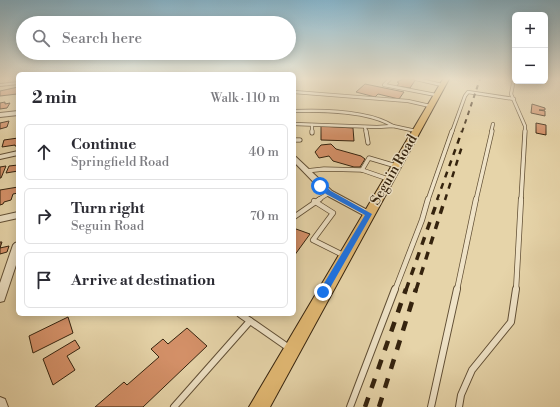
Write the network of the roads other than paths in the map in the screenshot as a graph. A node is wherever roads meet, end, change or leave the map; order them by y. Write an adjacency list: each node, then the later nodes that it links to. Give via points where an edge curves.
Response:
1 (373, 98): 2 (lane, via 408,102)
2 (419, 98)
3 (434, 98): 15 (main road, Seguin Road)
4 (464, 98): 43 (lane, via 422,220)
5 (508, 98): 6 (lane)
6 (514, 99): 45 (lane, via 525,126 516,296 511,322 472,370 460,395)
7 (296, 111): 13 (lane, via 315,110 353,115 386,121)
8 (16, 113): 9 (street)
9 (0, 115)
10 (296, 124): 12 (lane)
11 (493, 124): 44 (lane)
12 (312, 125): 14 (lane); 16 (lane)
13 (393, 126): 14 (lane); 15 (lane)
14 (365, 127): 19 (lane)
15 (416, 131): 23 (main road, Seguin Road)
16 (312, 132)
17 (296, 140): 18 (lane)
18 (300, 140)
19 (368, 143)
20 (16, 154): 21 (street)
21 (0, 157)
22 (296, 160): 25 (street)
23 (396, 166): 24 (lane, via 369,158); 26 (main road, Seguin Road)
24 (362, 170): 25 (lane, via 324,169); 26 (lane)
25 (306, 172): 27 (street)
26 (388, 179): 29 (main road, Seguin Road)
27 (329, 192): 28 (lane); 29 (street)
28 (314, 201): 31 (lane); 34 (lane, via 333,213 313,240)
29 (368, 214): 34 (main road, Seguin Road)
30 (16, 215): 32 (street)
31 (296, 215)
32 (0, 219)
33 (16, 251): 35 (street)
34 (344, 255): 38 (main road, Seguin Road)
35 (0, 298)
36 (243, 316): 37 (lane)
37 (250, 320): 38 (lane); 41 (lane)
38 (291, 349): 42 (main road, Seguin Road)
39 (0, 404): 40 (street)
40 (2, 407)
41 (174, 407)
42 (259, 407)
43 (350, 407)
44 (431, 407)
45 (459, 407)

